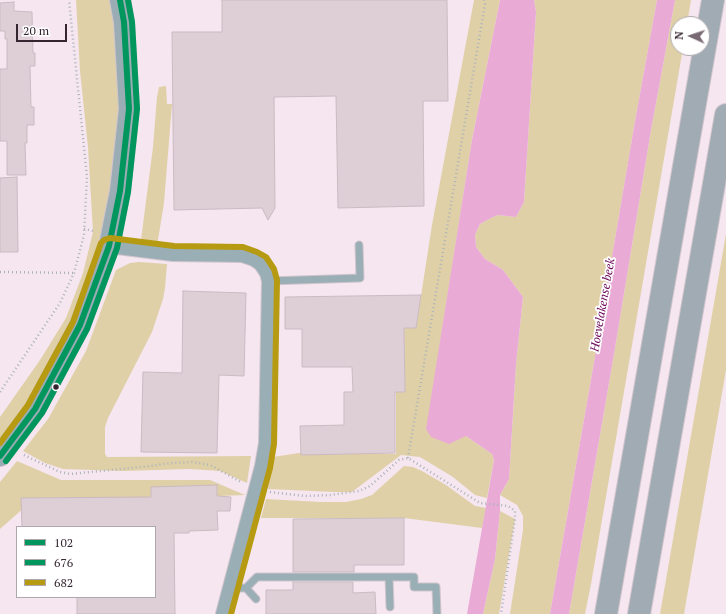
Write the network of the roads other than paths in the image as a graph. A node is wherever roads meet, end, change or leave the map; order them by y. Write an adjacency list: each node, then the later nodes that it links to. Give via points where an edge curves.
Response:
1 (120, 0): 5 (main road, via 124,22 128,109 120,191)
2 (713, 0): 15 (highway)
3 (726, 114): 16 (highway)
4 (359, 245): 6 (lane, via 360,278)
5 (109, 246): 6 (street, via 173,254 242,255 262,264); 7 (main road, via 80,325 35,409)
6 (269, 281): 9 (street, via 266,444)
7 (0, 456)
8 (389, 577): 10 (lane, via 257,577); 12 (lane); 14 (lane, via 414,577 414,587 436,587)
9 (230, 588): 10 (lane); 13 (street)
10 (246, 588): 11 (lane)
11 (256, 599)
12 (390, 607)
13 (223, 614)
14 (437, 614)
15 (606, 614)
16 (640, 614)

